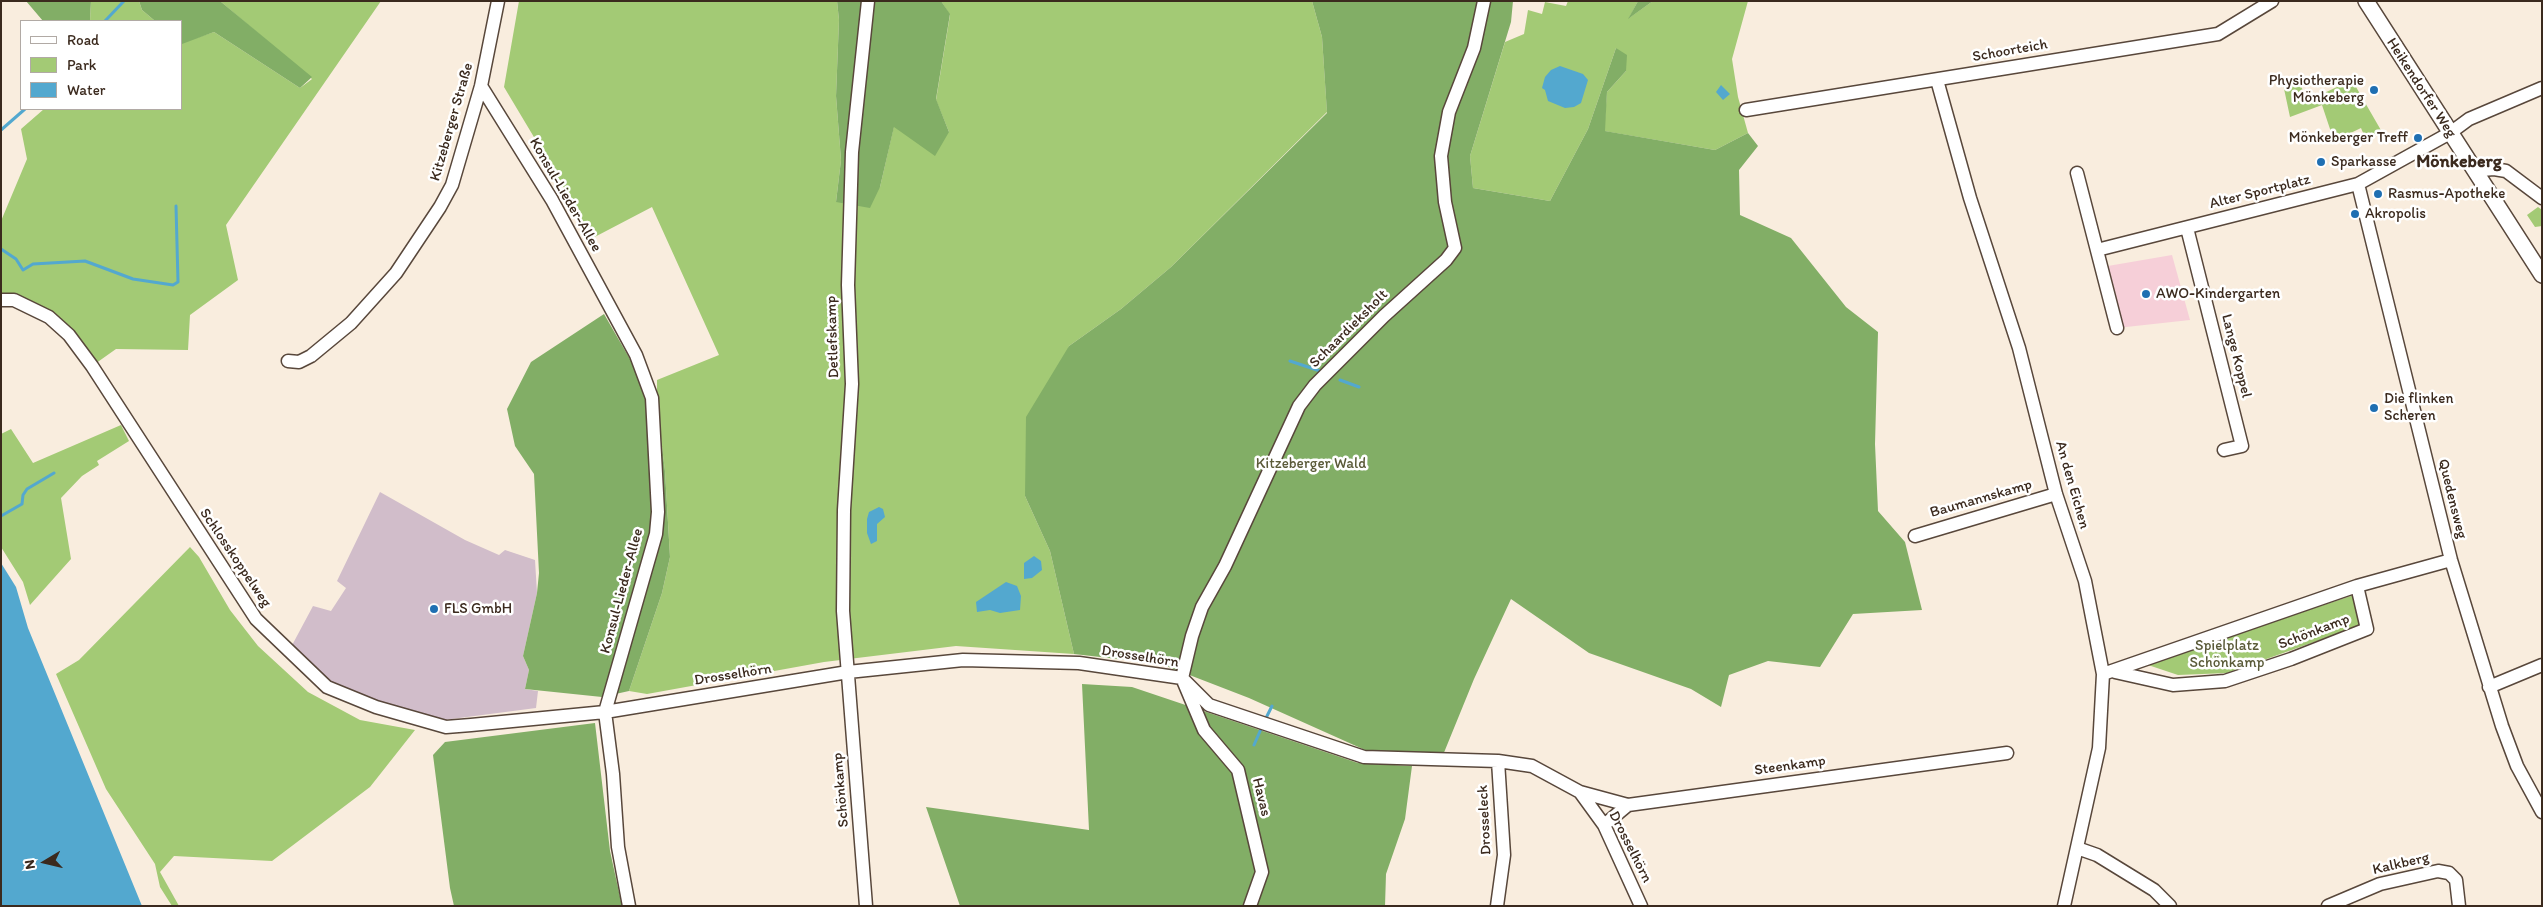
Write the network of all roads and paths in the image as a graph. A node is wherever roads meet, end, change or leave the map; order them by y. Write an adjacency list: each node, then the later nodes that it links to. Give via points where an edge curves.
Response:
1 (498, 1): 7 (street, Kitzeberger Straße)
2 (868, 1): 27 (street, Detlefskamp, via 852,152 848,284 852,384 844,510 843,611)
3 (1484, 1): 29 (street, Schaardieksholt, via 1474,48 1449,112 1441,156 1445,202 1455,248 1384,316 1299,406 1226,566 1202,607)
4 (2272, 1): 6 (street, Schoorteich, via 2218,34)
5 (2366, 1): 10 (street, Heikendorfer Weg)
6 (1936, 80): 9 (street, Schoorteich); 22 (street, An den Eichen, via 2018,348)
7 (481, 86): 20 (street, Kitzeberger Straße, via 452,185 401,266 351,323 311,356 299,362); 31 (street, Konsul-Lieder-Allee, via 552,200 636,355 652,398 658,512 656,534)
8 (2542, 88): 10 (street, Alter Sportplatz, via 2469,119)
9 (1746, 110)
10 (2450, 133): 12 (street, Heikendorfer Weg); 13 (street, Alter Sportplatz)
11 (2076, 173): 16 (street)
12 (2476, 174): 14 (street, via 2494,168 2506,171); 17 (street, Heikendorfer Weg)
13 (2358, 184): 15 (street, Alter Sportplatz); 24 (street, Quedensweg)
14 (2542, 198)
15 (2188, 228): 16 (street, Alter Sportplatz); 21 (street, Lange Koppel, via 2242,446)
16 (2098, 250): 19 (street)
17 (2542, 275)
18 (1, 300): 31 (street, Schlosskoppelweg, via 14,300 49,316 69,335 256,619 327,687 376,707 446,727)
19 (2117, 328)
20 (288, 361)
21 (2224, 450)
22 (2056, 494): 23 (street, Baumannskamp); 28 (street, An den Eichen, via 2085,581)
23 (1915, 536)
24 (2451, 560): 25 (street, Schönkamp); 30 (street, Quedensweg)
25 (2357, 586): 28 (street, Schönkamp); 28 (street, Schönkamp, via 2367,629 2291,659 2225,681 2191,684 2173,685)
26 (2542, 665): 30 (street)
27 (848, 672): 29 (street, Drosselhörn, via 963,660 1079,663); 31 (street, Drosselhörn); 40 (street, Schönkamp)
28 (2108, 673): 38 (street, An den Eichen, via 2099,748)
29 (1182, 678): 33 (street, Drosselhörn, via 1210,705 1364,757); 41 (street, Havas, via 1204,730 1238,770 1262,872)
30 (2489, 687): 36 (street, Quedensweg, via 2517,766)
31 (605, 712): 39 (street, Konsul-Lieder-Allee, via 618,847)
32 (2007, 753): 35 (street, Steenkamp)
33 (1498, 761): 34 (street, Drosselhörn, via 1532,766); 42 (street, Drosseleck, via 1504,855)
34 (1580, 792): 35 (street, Steenkamp); 37 (street, Drosselhörn)
35 (1628, 804): 37 (street)
36 (2542, 812)
37 (1604, 824): 43 (street, Drosselhörn)
38 (2077, 848): 44 (street, An den Eichen); 45 (street, via 2097,855 2154,890)
39 (629, 906)
40 (866, 906)
41 (1250, 906)
42 (1497, 906)
43 (1641, 906)
44 (2064, 906)
45 (2170, 906)
46 (2328, 906): 47 (street, Kalkberg, via 2380,884 2438,871 2456,880)
47 (2459, 906)

